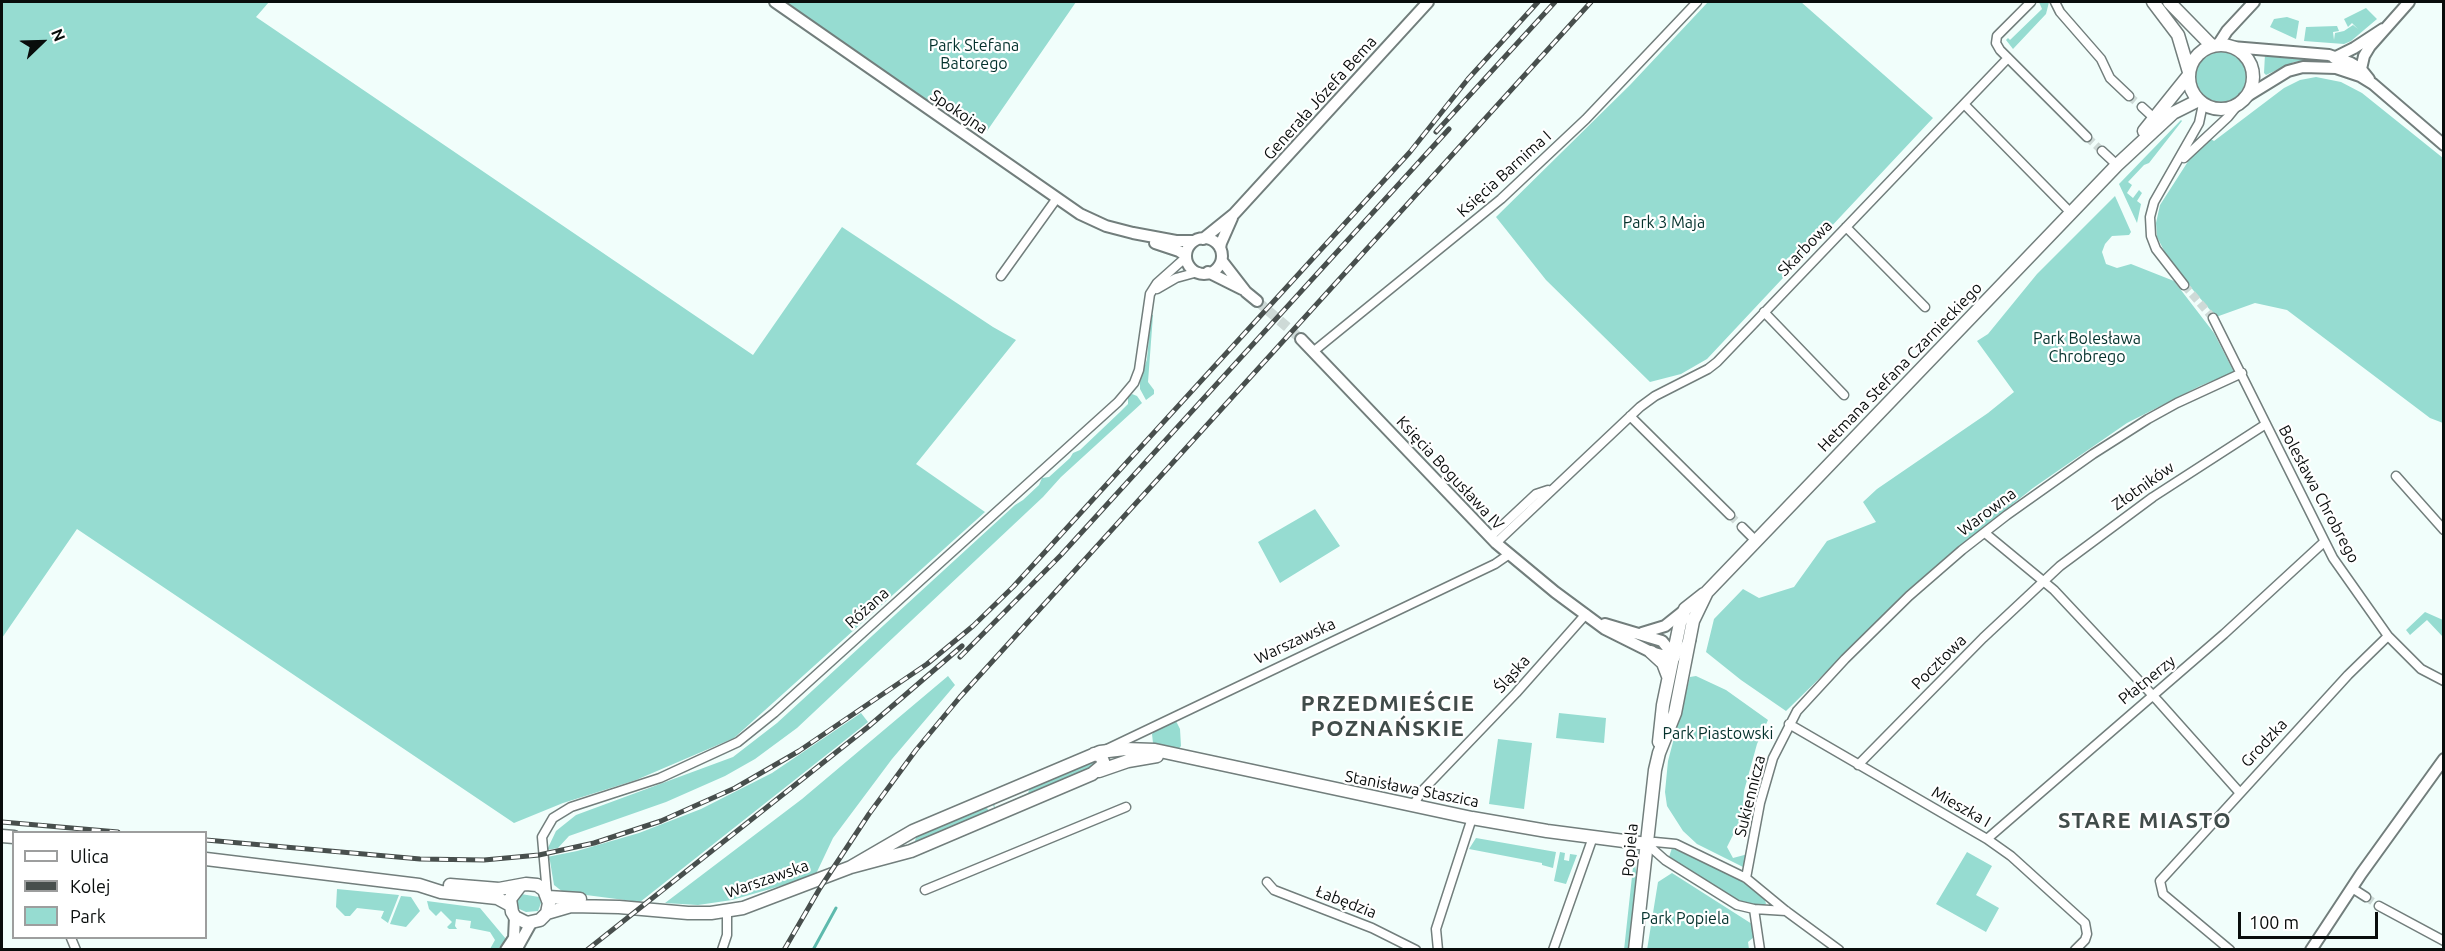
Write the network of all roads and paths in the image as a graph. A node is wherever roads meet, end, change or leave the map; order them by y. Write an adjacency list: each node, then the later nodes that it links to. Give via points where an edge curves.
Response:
1 (775, 2): 30 (street, Spokojna)
2 (1428, 2): 32 (street, Generała Józefa Bema)
3 (1697, 2): 49 (street, Księcia Barnima I, via 1586,119 1501,199)
4 (2031, 2): 14 (street, via 1997,36 1996,43)
5 (2055, 2): 19 (street, via 2101,59 2110,78)
6 (2153, 2): 17 (main road, via 2178,35)
7 (2169, 2): 11 (main road)
8 (2254, 2): 11 (street)
9 (2409, 2): 10 (street)
10 (2383, 29): 13 (street); 16 (street, via 2364,56)
11 (2215, 46): 12 (main road); 17 (main road, via 2195,58)
12 (2232, 47): 13 (street); 20 (main road, via 2244,55 2253,69 2252,86)
13 (2336, 57): 15 (street); 16 (street)
14 (2008, 58): 22 (street, Skarbowa); 25 (street)
15 (2303, 67): 18 (street, via 2336,68); 20 (street, via 2278,76)
16 (2361, 69): 18 (street)
17 (2189, 74): 21 (main road, via 2193,91); 24 (main road, Hetmana Stefana Czarnieckiego)
18 (2373, 84): 26 (street)
19 (2129, 96)
20 (2243, 100): 21 (main road, via 2220,109); 29 (street)
21 (2201, 102): 28 (main road, Hetmana Stefana Czarnieckiego, via 2174,112); 29 (street, via 2199,123)
22 (1964, 104): 31 (street); 33 (street, Skarbowa)
23 (2142, 107): 24 (street)
24 (2154, 118): 28 (main road, Hetmana Stefana Czarnieckiego)
25 (2087, 137)
26 (2444, 145)
27 (2102, 151): 28 (street)
28 (2117, 165): 31 (main road, Hetmana Stefana Czarnieckiego)
29 (2177, 165): 41 (street, via 2154,202 2151,236 2164,262)
30 (1057, 198): 34 (street, Spokojna, via 1080,214); 40 (street)
31 (2071, 213): 60 (main road, Hetmana Stefana Czarnieckiego)
32 (1234, 214): 35 (street, Generała Józefa Bema); 36 (street, Generała Józefa Bema)
33 (1846, 226): 45 (street); 46 (street, Skarbowa)
34 (1132, 233): 35 (street, Spokojna, via 1176,241); 37 (street, Spokojna)
35 (1199, 240): 36 (street, via 1213,242); 37 (street, via 1187,249)
36 (1220, 248): 38 (street)
37 (1185, 257): 39 (street, via 1189,266); 43 (street)
38 (1222, 261): 39 (street, via 1217,268); 42 (street)
39 (1203, 272): 42 (street); 43 (street, via 1176,278)
40 (1001, 276)
41 (2184, 285)
42 (1246, 291): 44 (street)
43 (1150, 294): 95 (street, Różana, via 1139,370 1118,402 738,742 660,778 572,807 553,818 542,837)
44 (1257, 301)
45 (1925, 307)
46 (1764, 312): 51 (street); 52 (street, Skarbowa, via 1707,369 1654,396)
47 (2213, 318): 50 (street, Bolesława Chrobrego)
48 (1301, 339): 49 (street, Księcia Bogusława IV)
49 (1314, 351): 59 (street, Księcia Bogusława IV)
50 (2242, 374): 53 (street, Bolesława Chrobrego); 58 (street, Warowna, via 2174,404 2123,434)
51 (1844, 395)
52 (1630, 416): 55 (street); 59 (street, Skarbowa)
53 (2266, 424): 61 (street, Bolesława Chrobrego); 63 (street, Złotników, via 2120,520)
54 (2396, 476): 57 (street)
55 (1730, 515)
56 (1742, 527): 60 (street)
57 (2444, 530)
58 (1985, 533): 63 (street); 76 (street, Warowna, via 1909,596 1851,652)
59 (1493, 540): 62 (street, Księcia Bogusława IV)
60 (1755, 540): 64 (main road, Hetmana Stefana Czarnieckiego)
61 (2324, 542): 68 (street, Bolesława Chrobrego); 75 (street, Płatnerzy)
62 (1509, 555): 66 (street, Księcia Bogusława IV); 77 (street, Warszawska)
63 (2043, 582): 75 (street); 82 (street, Pocztowa)
64 (1707, 592): 65 (main road); 69 (main road, Popiela, via 1693,621)
65 (1685, 609): 67 (street, via 1665,626); 71 (main road, Popiela)
66 (1587, 615): 67 (street, Księcia Bogusława IV); 70 (street, Księcia Bogusława IV, via 1621,639); 85 (street, Śląska, via 1421,792)
67 (1640, 634): 71 (street, Księcia Bogusława IV, via 1665,642)
68 (2388, 636): 73 (street, Bolesława Chrobrego, via 2421,669); 84 (street, Grodzka)
69 (1690, 639): 71 (street, via 1685,648); 74 (main road, Popiela)
70 (1651, 652): 71 (street, Księcia Bogusława IV); 72 (main road, via 1663,663)
71 (1673, 654): 72 (main road, Popiela); 74 (street)
72 (1668, 676): 80 (main road, Popiela)
73 (2444, 681)
74 (1681, 683): 80 (main road, Popiela)
75 (2152, 695): 84 (street); 90 (street, Płatnerzy)
76 (1789, 724): 82 (street, Mieszka I); 96 (street, Sukiennicza, via 1766,779)
77 (1145, 730): 78 (street, Warszawska); 79 (street)
78 (1097, 753): 79 (main road, Stanisława Staszica); 83 (main road, via 1104,764); 88 (main road, Warszawska)
79 (1147, 753): 83 (main road, Stanisława Staszica); 85 (main road, Stanisława Staszica, via 1173,755)
80 (1659, 753): 91 (main road, Popiela)
81 (2444, 759): 100 (street)
82 (1858, 765): 90 (street, Mieszka I)
83 (1092, 774): 92 (main road, Warszawska)
84 (2240, 793): 124 (street, Grodzka, via 2160,881 2163,894)
85 (1413, 806): 87 (main road, Stanisława Staszica)
86 (1126, 807): 101 (street)
87 (1472, 818): 89 (main road, Stanisława Staszica); 119 (street, via 1436,929)
88 (913, 831): 92 (main road, via 908,838); 94 (main road, Warszawska)
89 (1593, 837): 91 (main road, Stanisława Staszica); 120 (street)
90 (1988, 838): 114 (street, Mieszka I, via 2085,923 2087,934)
91 (1647, 844): 96 (street, via 1676,844); 107 (street, via 1653,852 1723,898); 121 (main road, Popiela)
92 (911, 851): 94 (main road, Warszawska)
93 (207, 859): 98 (main road)
94 (851, 867): 108 (main road, Warszawska)
95 (544, 869): 99 (street); 102 (street, Różana)
96 (1746, 878): 109 (street)
97 (1267, 882): 118 (street, Łabędzia, via 1274,890 1372,928)
98 (419, 885): 99 (main road, via 499,889); 104 (main road, via 441,892 497,898)
99 (526, 885): 102 (main road, via 540,887); 104 (main road, via 512,894)
100 (2352, 888): 103 (street); 125 (street)
101 (925, 891)
102 (547, 896): 106 (main road, Warszawska); 110 (main road)
103 (2366, 897)
104 (510, 906): 111 (main road)
105 (2379, 906): 113 (street)
106 (619, 907): 108 (main road, Warszawska, via 688,913); 110 (main road, Warszawska, via 567,906)
107 (1754, 909): 109 (street); 122 (street)
108 (727, 911): 117 (street)
109 (1785, 911): 123 (street)
110 (547, 913): 112 (main road)
111 (515, 917): 112 (main road); 115 (street, via 514,938)
112 (531, 923): 116 (street)
113 (2444, 941)
114 (2078, 947)
115 (506, 950)
116 (516, 950)
117 (722, 950)
118 (1416, 950)
119 (1438, 950)
120 (1553, 950)
121 (1635, 950)
122 (1760, 950)
123 (1839, 950)
124 (2230, 950)
125 (2311, 950)

